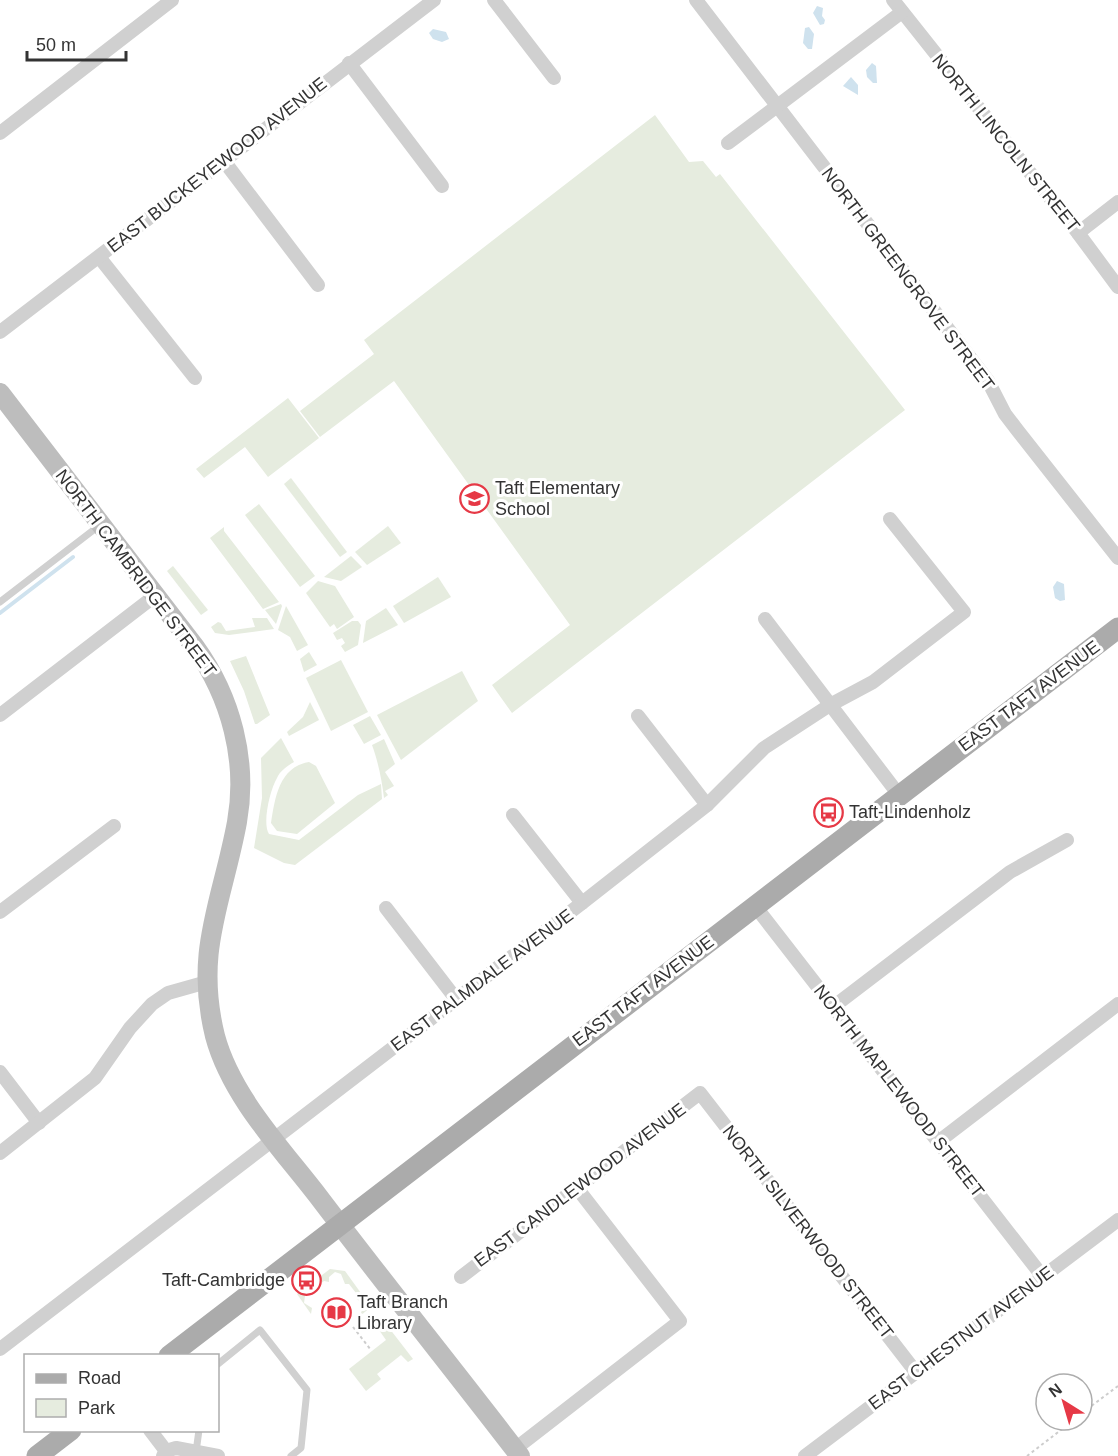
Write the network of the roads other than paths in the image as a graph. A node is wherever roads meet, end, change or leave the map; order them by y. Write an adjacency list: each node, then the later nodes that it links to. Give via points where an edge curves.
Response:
1 (172, 0): 10 (street)
2 (434, 0): 7 (street, EAST BUCKEYEWOOD AVENUE)
3 (494, 0): 8 (street)
4 (696, 0): 9 (street, NORTH GREENGROVE STREET)
5 (893, 0): 6 (street, NORTH LINCOLN STREET)
6 (902, 12): 9 (street); 15 (street, NORTH LINCOLN STREET)
7 (349, 63): 12 (street, EAST BUCKEYEWOOD AVENUE); 13 (street)
8 (554, 78)
9 (776, 107): 11 (street); 24 (street, NORTH GREENGROVE STREET, via 988,381 1005,414)
10 (0, 133)
11 (729, 144)
12 (224, 160): 16 (street, EAST BUCKEYEWOOD AVENUE); 17 (street)
13 (442, 186)
14 (1118, 202): 15 (street)
15 (1078, 233): 18 (street, NORTH LINCOLN STREET)
16 (99, 257): 19 (street, EAST BUCKEYEWOOD AVENUE); 20 (street)
17 (318, 285)
18 (1118, 287)
19 (0, 332)
20 (195, 378)
21 (0, 393): 23 (street, NORTH CAMBRIDGE STREET)
22 (890, 519): 29 (street, EAST PALMDALE AVENUE, via 964,612 873,682)
23 (102, 524): 25 (street, NORTH CAMBRIDGE STREET); 26 (lane)
24 (1118, 558)
25 (156, 595): 30 (street); 41 (street, NORTH CAMBRIDGE STREET, via 215,678 239,754 238,820 211,930)
26 (0, 602)
27 (765, 619): 29 (street)
28 (1118, 628): 32 (main road, EAST TAFT AVENUE)
29 (830, 705): 32 (street); 33 (street, EAST PALMDALE AVENUE, via 764,748)
30 (0, 715)
31 (638, 716): 33 (street)
32 (899, 795): 38 (main road, EAST TAFT AVENUE)
33 (707, 805): 37 (street, EAST PALMDALE AVENUE)
34 (513, 815): 37 (street)
35 (114, 826): 40 (street)
36 (1067, 840): 44 (street, via 1010,872)
37 (582, 903): 42 (street, EAST PALMDALE AVENUE)
38 (755, 906): 44 (street, NORTH MAPLEWOOD STREET); 53 (main road, EAST TAFT AVENUE)
39 (386, 908): 42 (street)
40 (0, 912)
41 (207, 982): 47 (street, via 168,993 152,1004 95,1078); 48 (street, NORTH CAMBRIDGE STREET, via 221,1055 237,1086)
42 (456, 999): 48 (street, EAST PALMDALE AVENUE)
43 (1118, 1004): 49 (street)
44 (833, 1007): 49 (street, NORTH MAPLEWOOD STREET)
45 (0, 1072): 47 (street)
46 (700, 1093): 51 (street, EAST CANDLEWOOD AVENUE); 59 (street, NORTH SILVERWOOD STREET)
47 (39, 1123): 50 (street)
48 (274, 1139): 53 (street, NORTH CAMBRIDGE STREET); 56 (street, EAST PALMDALE AVENUE)
49 (938, 1142): 55 (street, NORTH MAPLEWOOD STREET)
50 (0, 1152)
51 (577, 1188): 54 (street, EAST CANDLEWOOD AVENUE); 65 (street, via 680,1321)
52 (1118, 1220): 55 (street, EAST CHESTNUT AVENUE)
53 (339, 1224): 57 (main road, EAST TAFT AVENUE); 65 (street, NORTH CAMBRIDGE STREET)
54 (460, 1276)
55 (1043, 1277): 59 (street, EAST CHESTNUT AVENUE)
56 (0, 1349)
57 (171, 1354)
58 (219, 1363): 68 (lane, via 260,1330 307,1390 301,1448)
59 (915, 1371): 69 (street, EAST CHESTNUT AVENUE)
60 (70, 1432): 66 (main road)
61 (151, 1432): 63 (street)
62 (199, 1432): 64 (lane)
63 (165, 1453): 64 (street, via 176,1448)
64 (196, 1453): 67 (street)
65 (517, 1453)
66 (37, 1456)
67 (218, 1456)
68 (291, 1456)
69 (805, 1456)

